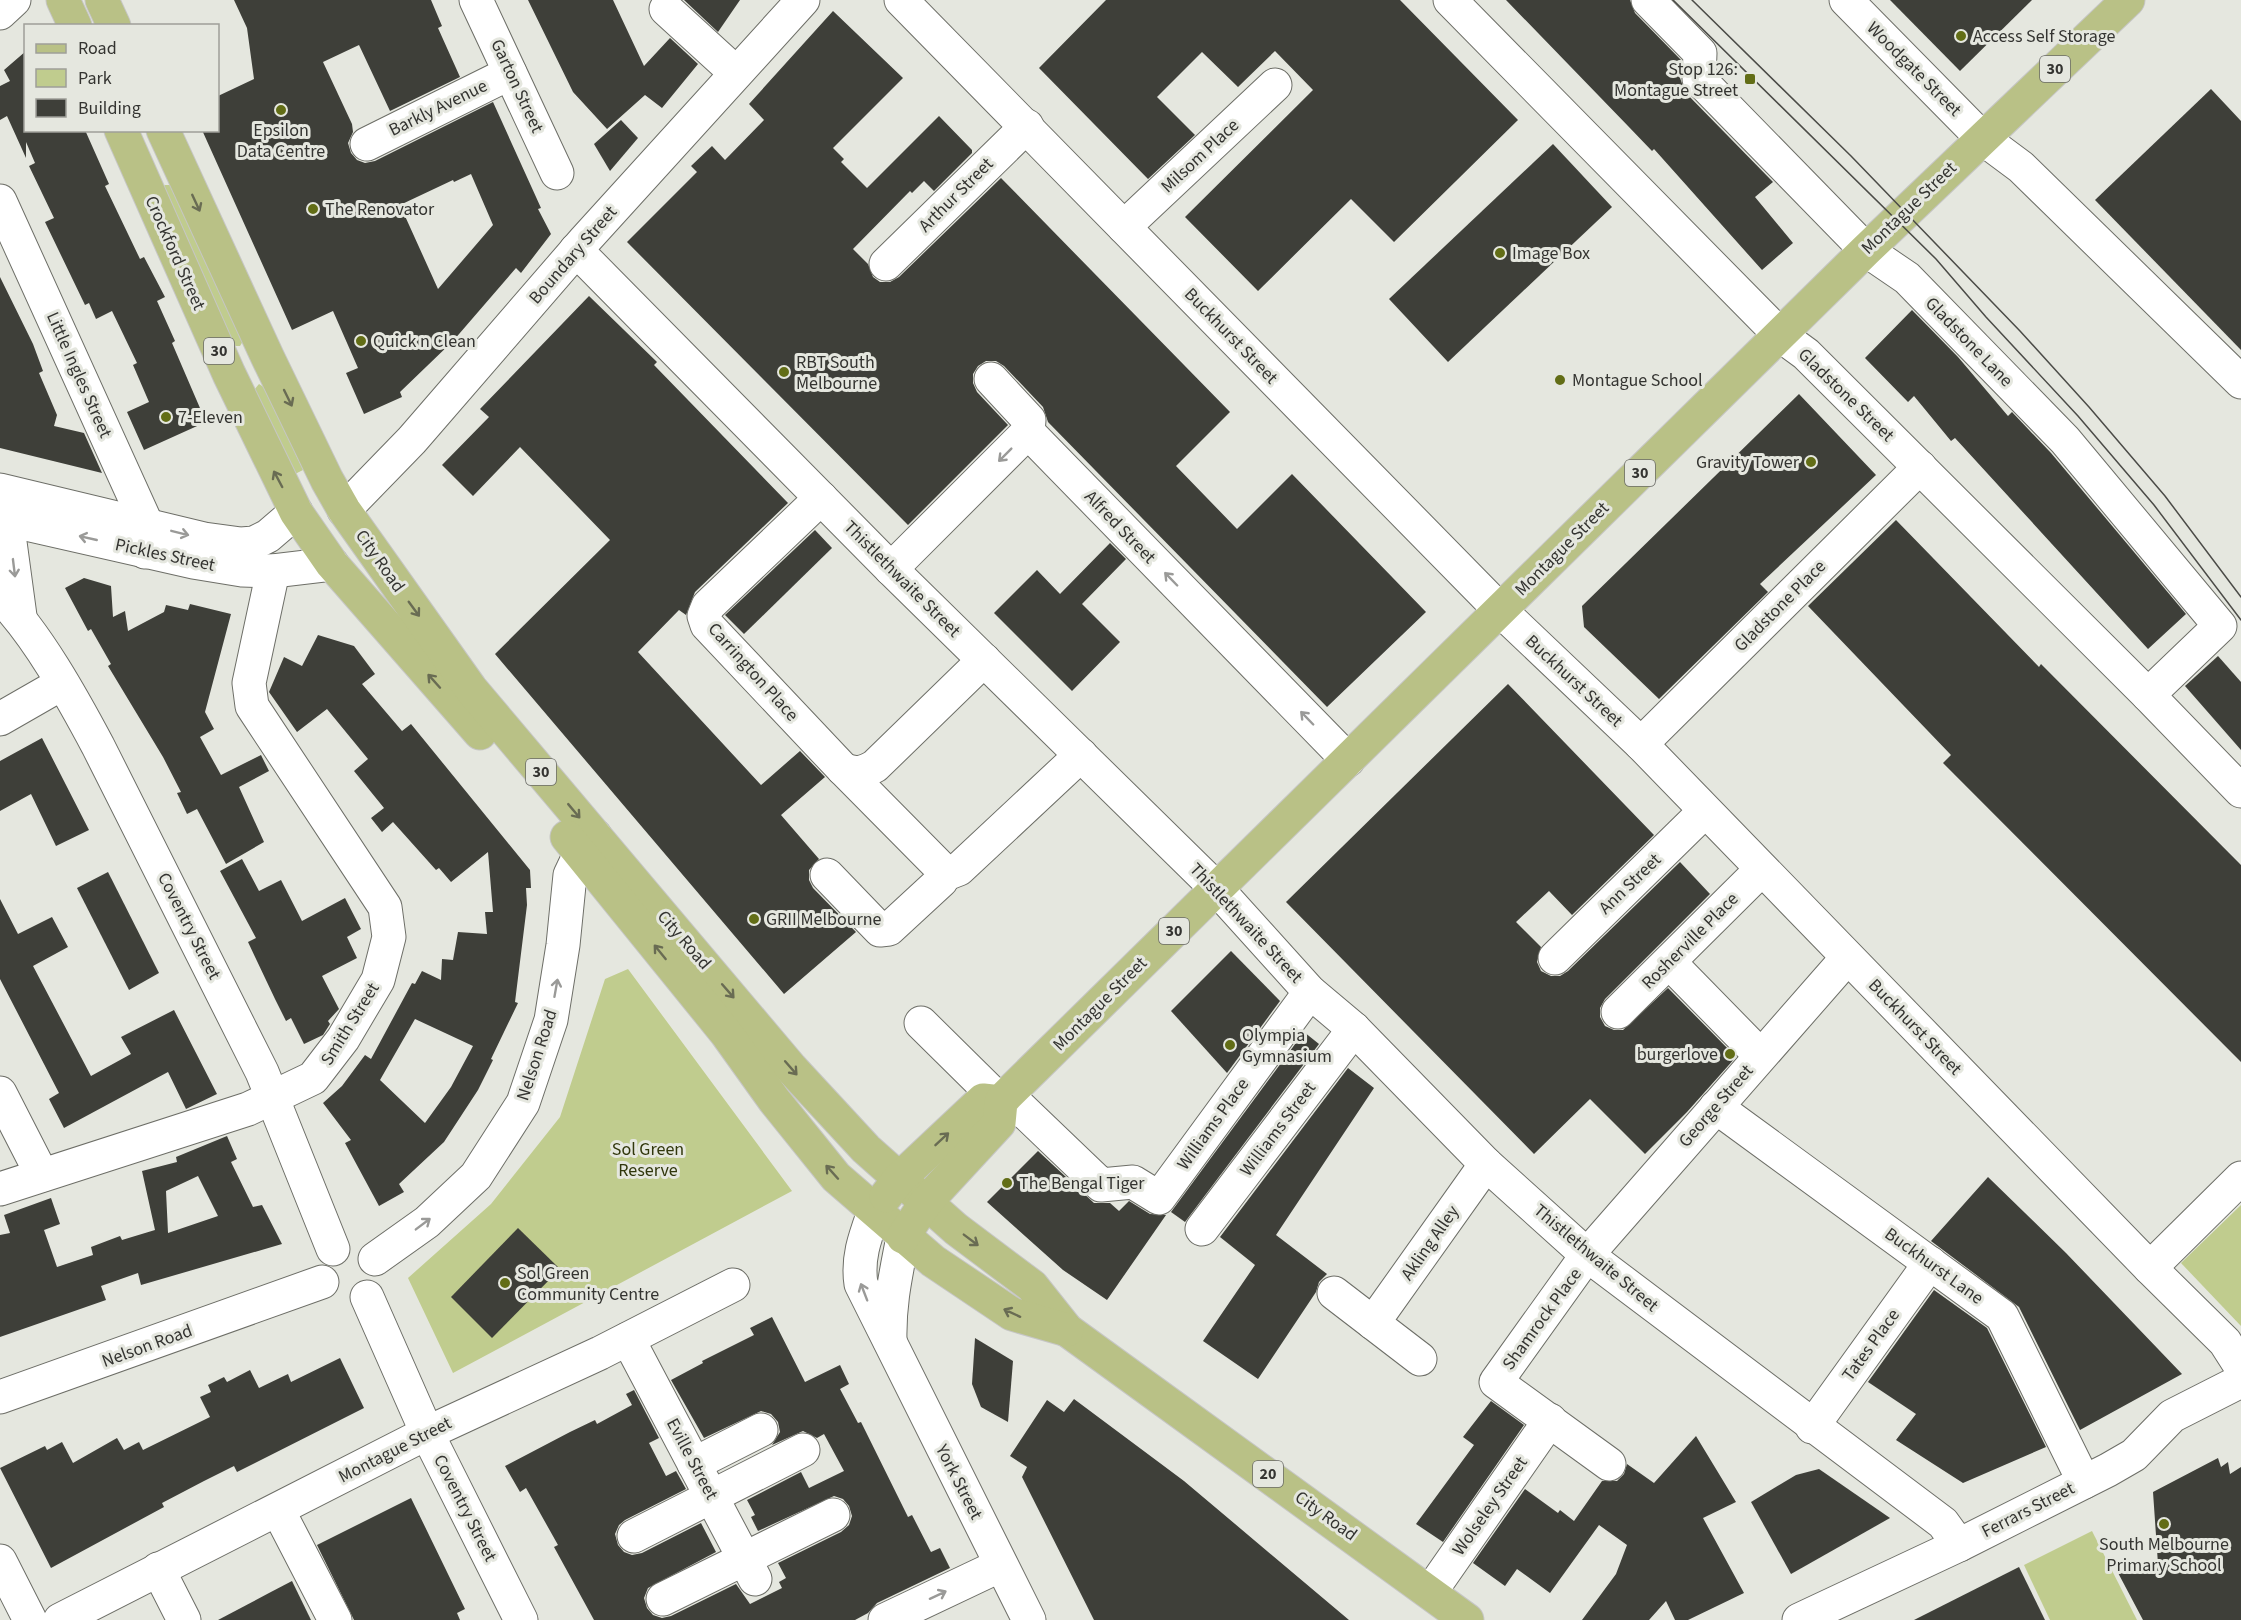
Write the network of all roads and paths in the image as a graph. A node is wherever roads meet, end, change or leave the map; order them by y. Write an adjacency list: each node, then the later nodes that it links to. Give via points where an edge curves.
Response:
1 (14, 0): 12 (street)
2 (63, 0): 13 (main road)
3 (102, 0): 14 (main road)
4 (476, 0): 15 (street, Garton Street)
5 (803, 0): 16 (street, Boundary Street)
6 (901, 0): 18 (street, Buckhurst Street)
7 (1450, 0): 30 (street, Gladstone Street)
8 (1648, 0): 28 (street, Gladstone Lane, via 1700,53 1699,79)
9 (1846, 0): 20 (street, Woodgate Street)
10 (2128, 0): 20 (main road, Montague Street / 30)
11 (666, 9): 16 (street)
12 (0, 13)
13 (74, 24)
14 (113, 24)
15 (510, 73): 22 (street, Barkly Avenue); 24 (street, Garton Street)
16 (736, 74): 27 (street, Boundary Street)
17 (1275, 85): 26 (street, Milsom Place)
18 (1027, 126): 26 (street, Buckhurst Street); 29 (street, Arthur Street)
19 (122, 132): 23 (main road, Crockford Street / 30)
20 (1982, 138): 28 (main road, Montague Street / 30); 34 (street, Woodgate Street, via 2021,167)
21 (169, 144): 23 (main road); 31 (main road, 30, one-way to 31)
22 (367, 144)
23 (139, 172): 32 (main road, Crockford Street / 30)
24 (557, 173)
25 (0, 201): 41 (street, Little Ingles Street)
26 (1124, 227): 46 (street, Buckhurst Street)
27 (576, 250): 37 (street, Thistlethwaite Street); 39 (street, Boundary Street, via 412,440)
28 (1866, 250): 30 (main road, Montague Street / 30); 49 (street, Gladstone Lane, via 1907,278 2065,440 2220,626)
29 (886, 264)
30 (1780, 335): 36 (street, Gladstone Street, via 1806,354); 46 (main road, Montague Street / 30)
31 (267, 356): 32 (main road); 39 (main road, 30, one-way to 39)
32 (229, 374): 40 (main road, Crockford Street / 30, one-way to 32)
33 (991, 379): 35 (street, via 1029,420)
34 (2241, 382)
35 (1028, 432): 43 (street, one-way to 43); 53 (street, Alfred Street, one-way to 35)
36 (1920, 467): 49 (street, Gladstone Street); 51 (street, Gladstone Place)
37 (821, 498): 43 (street, Thistlethwaite Street); 54 (street, Carrington Place, via 708,606 704,616 707,625)
38 (2, 508): 41 (street, Pickles Street); 45 (street, Coventry Street, one-way to 45)
39 (344, 510): 40 (main road, via 330,519); 57 (main road, City Road / 30, one-way to 57)
40 (296, 512): 41 (street, Pickles Street, one-way to 40, via 248,544 268,536); 42 (main road, Crockford Street / 30)
41 (146, 538): 44 (street, Pickles Street, via 199,564)
42 (332, 564): 44 (street, Pickles Street); 57 (main road, City Road / 30, one-way to 42, via 473,724)
43 (891, 569): 47 (street, Thistlethwaite Street)
44 (273, 571): 71 (street, Smith Street, via 249,683 252,706 384,907 389,928 378,980 343,1039 313,1078)
45 (10, 606): 48 (street, Coventry Street)
46 (1500, 610): 51 (street, Buckhurst Street); 53 (main road, Montague Street / 30)
47 (984, 660): 52 (street, Thistlethwaite Street); 54 (street, via 875,765 853,774)
48 (62, 684): 50 (street); 71 (street, Coventry Street, via 104,756)
49 (2148, 694): 55 (street, Gladstone Street)
50 (0, 719)
51 (1641, 744): 56 (street, Buckhurst Street)
52 (1081, 756): 60 (street, via 959,870); 61 (street, Thistlethwaite Street)
53 (1348, 760): 61 (main road, Montague Street / 30)
54 (843, 770): 60 (street, Carrington Place, via 941,868)
55 (2241, 791)
56 (1706, 811): 58 (street, Buckhurst Street); 62 (street, Ann Street)
57 (588, 845): 77 (main road, City Road / 30, one-way to 77, via 790,1068); 80 (main road, City Road / 30, one-way to 57, via 836,1177 801,1136); 85 (street, Nelson Road, one-way to 57, via 427,1222 476,1176 523,1103 551,1020 570,875)
58 (1761, 870): 63 (street, Buckhurst Street); 64 (street, Rosherville Place)
59 (827, 875): 60 (street, via 880,930 898,921 941,881)
60 (941, 876)
61 (1217, 889): 65 (street, Thistlethwaite Street); 72 (main road, Montague Street / 30)
62 (1555, 958)
63 (1847, 958): 69 (street, George Street); 87 (street, Buckhurst Street)
64 (1669, 962): 66 (street, Rosherville Place); 69 (street)
65 (1310, 992): 68 (street, Thistlethwaite Street); 72 (street, Williams Place, via 1159,1198 1133,1182 1101,1185)
66 (1618, 1012)
67 (921, 1023): 72 (street)
68 (1354, 1029): 74 (street, Thistlethwaite Street); 81 (street, Williams Street)
69 (1760, 1055): 73 (street, George Street)
70 (0, 1092): 75 (street)
71 (273, 1099): 75 (street, Smith Street); 83 (street, Coventry Street)
72 (1004, 1099): 77 (main road, one-way to 72, via 983,1100); 79 (main road, Montague Street / 30, via 999,1123)
73 (1716, 1107): 84 (street, George Street); 86 (street, Buckhurst Lane)
74 (1486, 1164): 84 (street, Thistlethwaite Street); 92 (street, Akling Alley)
75 (42, 1175): 78 (street, Smith Street)
76 (2241, 1178): 87 (street)
77 (899, 1179): 79 (main road, City Road); 80 (main road)
78 (0, 1189)
79 (927, 1202): 82 (main road, Montague Street / 30); 93 (main road, City Road / 20, one-way to 93, via 1032,1286)
80 (874, 1212): 82 (main road, City Road / 20); 95 (street, York Street, one-way to 80, via 868,1301 858,1267)
81 (1202, 1229)
82 (903, 1237): 93 (main road, City Road / 20, one-way to 82, via 1012,1314); 95 (street, York Street, via 893,1280)
83 (333, 1249): 85 (street, via 351,1244 369,1251); 88 (street, via 322,1264)
84 (1587, 1255): 100 (street, Shamrock Place, via 1496,1382); 101 (street, Thistlethwaite Street)
85 (375, 1259): 91 (street, via 379,1275)
86 (1930, 1263): 101 (street, Tates Place); 107 (street, Buckhurst Lane, via 2002,1316)
87 (2150, 1268): 97 (street, Buckhurst Street, via 2225,1342)
88 (322, 1282): 91 (street, via 332,1297 340,1301 350,1303); 99 (street, Nelson Road)
89 (733, 1285): 94 (street, Montague Street)
90 (1334, 1293): 92 (street)
91 (367, 1297): 103 (street, Coventry Street)
92 (1373, 1323): 96 (street)
93 (1068, 1330): 117 (main road, City Road / 20)
94 (628, 1339): 103 (street, Montague Street); 105 (street, Eville Street)
95 (890, 1344): 114 (street, York Street)
96 (1420, 1359)
97 (2241, 1367)
98 (2241, 1376): 107 (street, Ferrars Street, via 2235,1384 2172,1416 2134,1455)
99 (2, 1399)
100 (1550, 1420): 106 (street); 117 (street, Wolseley Street)
101 (1812, 1427): 112 (street, Thistlethwaite Street, via 1943,1523)
102 (761, 1430): 105 (street)
103 (427, 1433): 109 (street, Montague Street); 123 (street, Coventry Street)
104 (803, 1450): 108 (street)
105 (694, 1464): 108 (street, Eville Street)
106 (1609, 1464)
107 (2084, 1482): 112 (street, Ferrars Street)
108 (711, 1496): 111 (street); 116 (street, Eville Street)
109 (278, 1510): 115 (street, Montague Street); 122 (street)
110 (833, 1515): 116 (street)
111 (634, 1536)
112 (1959, 1545): 127 (street, Ferrars Street)
113 (0, 1561): 119 (street)
114 (1001, 1565): 124 (street, one-way to 114); 125 (street, York Street)
115 (158, 1569): 120 (street, Montague Street); 121 (street)
116 (750, 1569): 118 (street)
117 (1431, 1591): 126 (main road, City Road / 20)
118 (663, 1599)
119 (30, 1620)
120 (60, 1620)
121 (184, 1620)
122 (335, 1620)
123 (521, 1620)
124 (885, 1620)
125 (1029, 1620)
126 (1467, 1620)
127 (1799, 1620)

